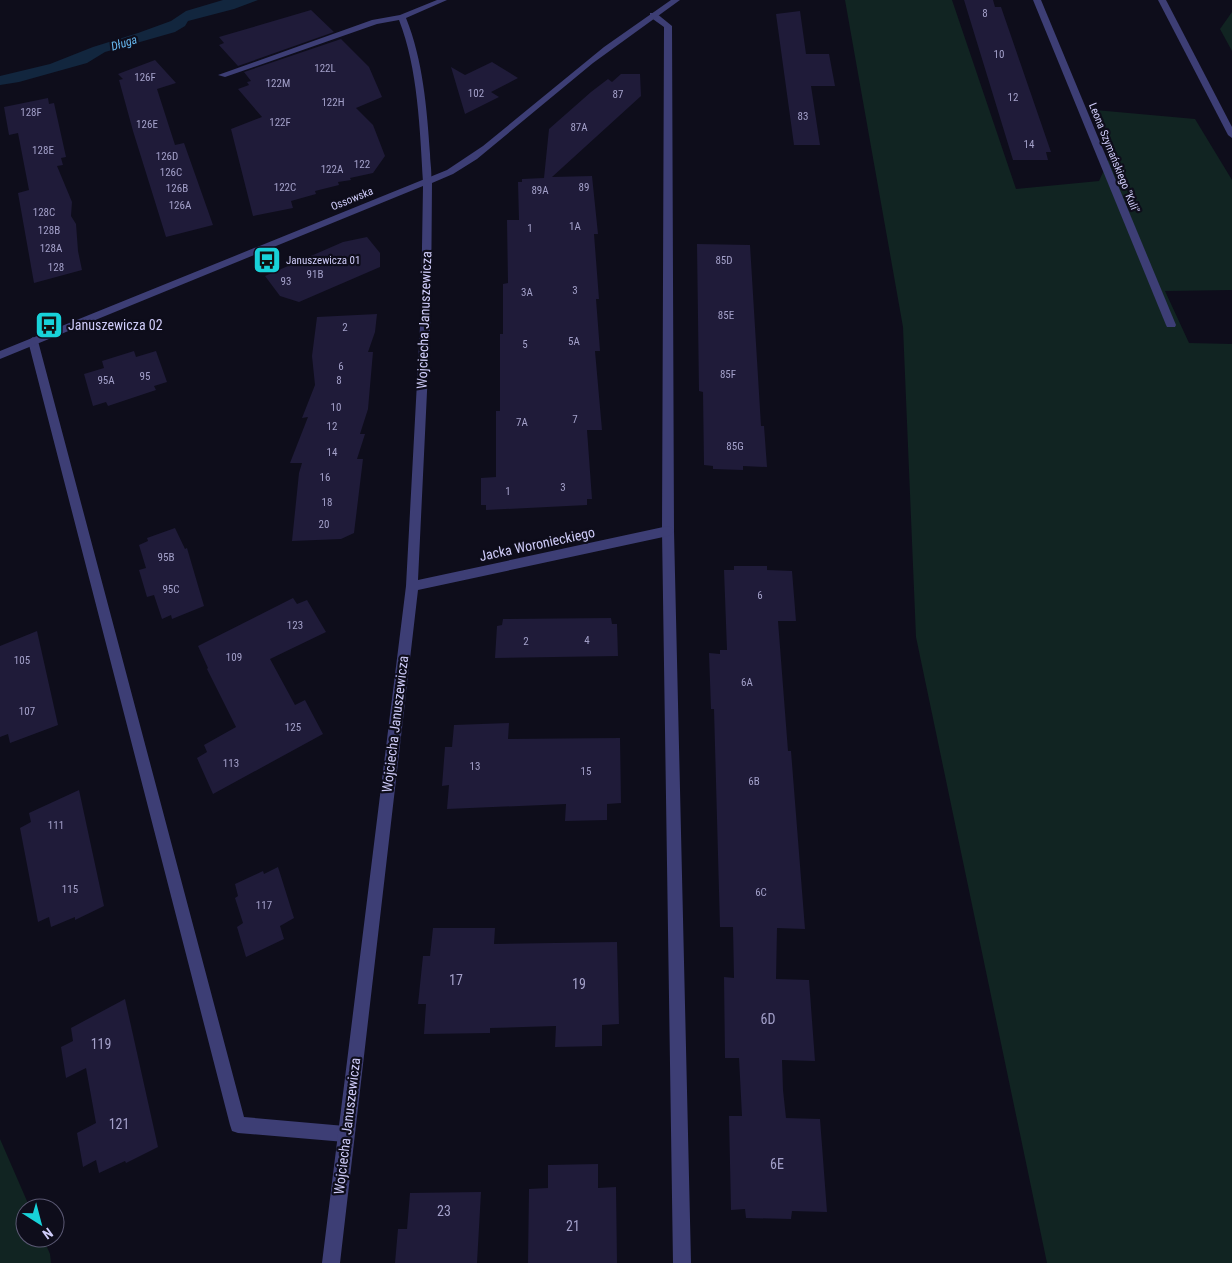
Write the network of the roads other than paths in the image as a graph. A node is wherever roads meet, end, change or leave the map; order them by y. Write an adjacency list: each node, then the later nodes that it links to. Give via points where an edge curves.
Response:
1 (442, 0): 6 (street)
2 (676, 0): 5 (street, Ossowska)
3 (1037, 0): 10 (street, Leona Szymańskiego "Kuli")
4 (1162, 0): 8 (street)
5 (653, 15): 9 (street, Ossowska, via 474,158); 13 (street, via 668,26)
6 (402, 17): 7 (street, via 375,22); 9 (street, Wojciecha Januszewicza, via 408,29 421,96)
7 (222, 75)
8 (1232, 135)
9 (427, 182): 11 (street, Ossowska); 14 (street, Wojciecha Januszewicza, via 426,308)
10 (1170, 324)
11 (33, 341): 12 (street, Ossowska); 15 (street, via 238,1125)
12 (0, 355)
13 (668, 531): 14 (street, Jacka Woronieckiego); 17 (street)
14 (412, 586): 15 (street, Wojciecha Januszewicza)
15 (345, 1134): 16 (street, Wojciecha Januszewicza)
16 (331, 1263)
17 (682, 1263)

